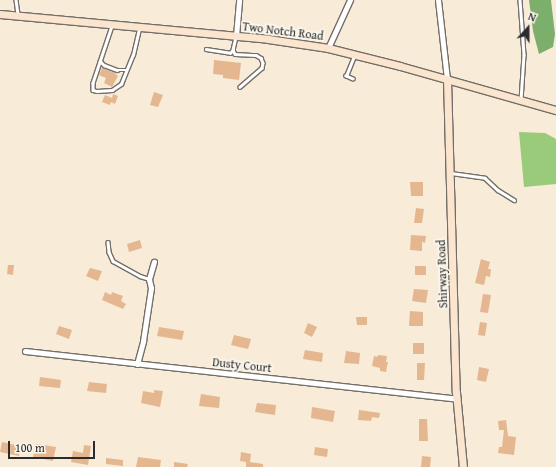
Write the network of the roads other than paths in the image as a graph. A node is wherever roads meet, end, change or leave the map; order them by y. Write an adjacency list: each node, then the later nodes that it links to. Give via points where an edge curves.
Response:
1 (16, 0): 7 (lane)
2 (239, 0): 10 (street)
3 (350, 0): 11 (street)
4 (438, 0): 18 (street)
5 (520, 0): 20 (lane, via 524,55)
6 (0, 14): 7 (street, Two Notch Road)
7 (18, 16): 8 (street, Two Notch Road)
8 (113, 25): 9 (street, Two Notch Road); 15 (lane)
9 (139, 27): 10 (street, Two Notch Road); 16 (lane, via 136,47)
10 (236, 36): 11 (street, Two Notch Road); 13 (lane)
11 (328, 48): 14 (street, Two Notch Road)
12 (206, 49): 13 (lane, via 230,53)
13 (233, 50): 19 (lane, via 235,54 256,55 263,63 262,68)
14 (355, 54): 17 (lane, via 346,76); 18 (street, Two Notch Road)
15 (100, 61): 16 (lane, via 117,70); 16 (lane, via 92,87 96,91 117,88)
16 (127, 70)
17 (354, 79)
18 (447, 79): 20 (street, Two Notch Road); 22 (street, Shirway Road)
19 (240, 87)
20 (520, 100): 21 (street, Two Notch Road)
21 (556, 110)
22 (450, 173): 23 (lane, via 485,178); 29 (street, Shirway Road)
23 (514, 200)
24 (108, 242): 26 (lane, via 113,261)
25 (154, 262): 26 (street)
26 (150, 279): 28 (street, via 149,302)
27 (25, 351): 28 (street, Dusty Court)
28 (137, 364): 29 (street, Dusty Court)
29 (457, 399): 30 (street, Shirway Road)
30 (463, 467)

